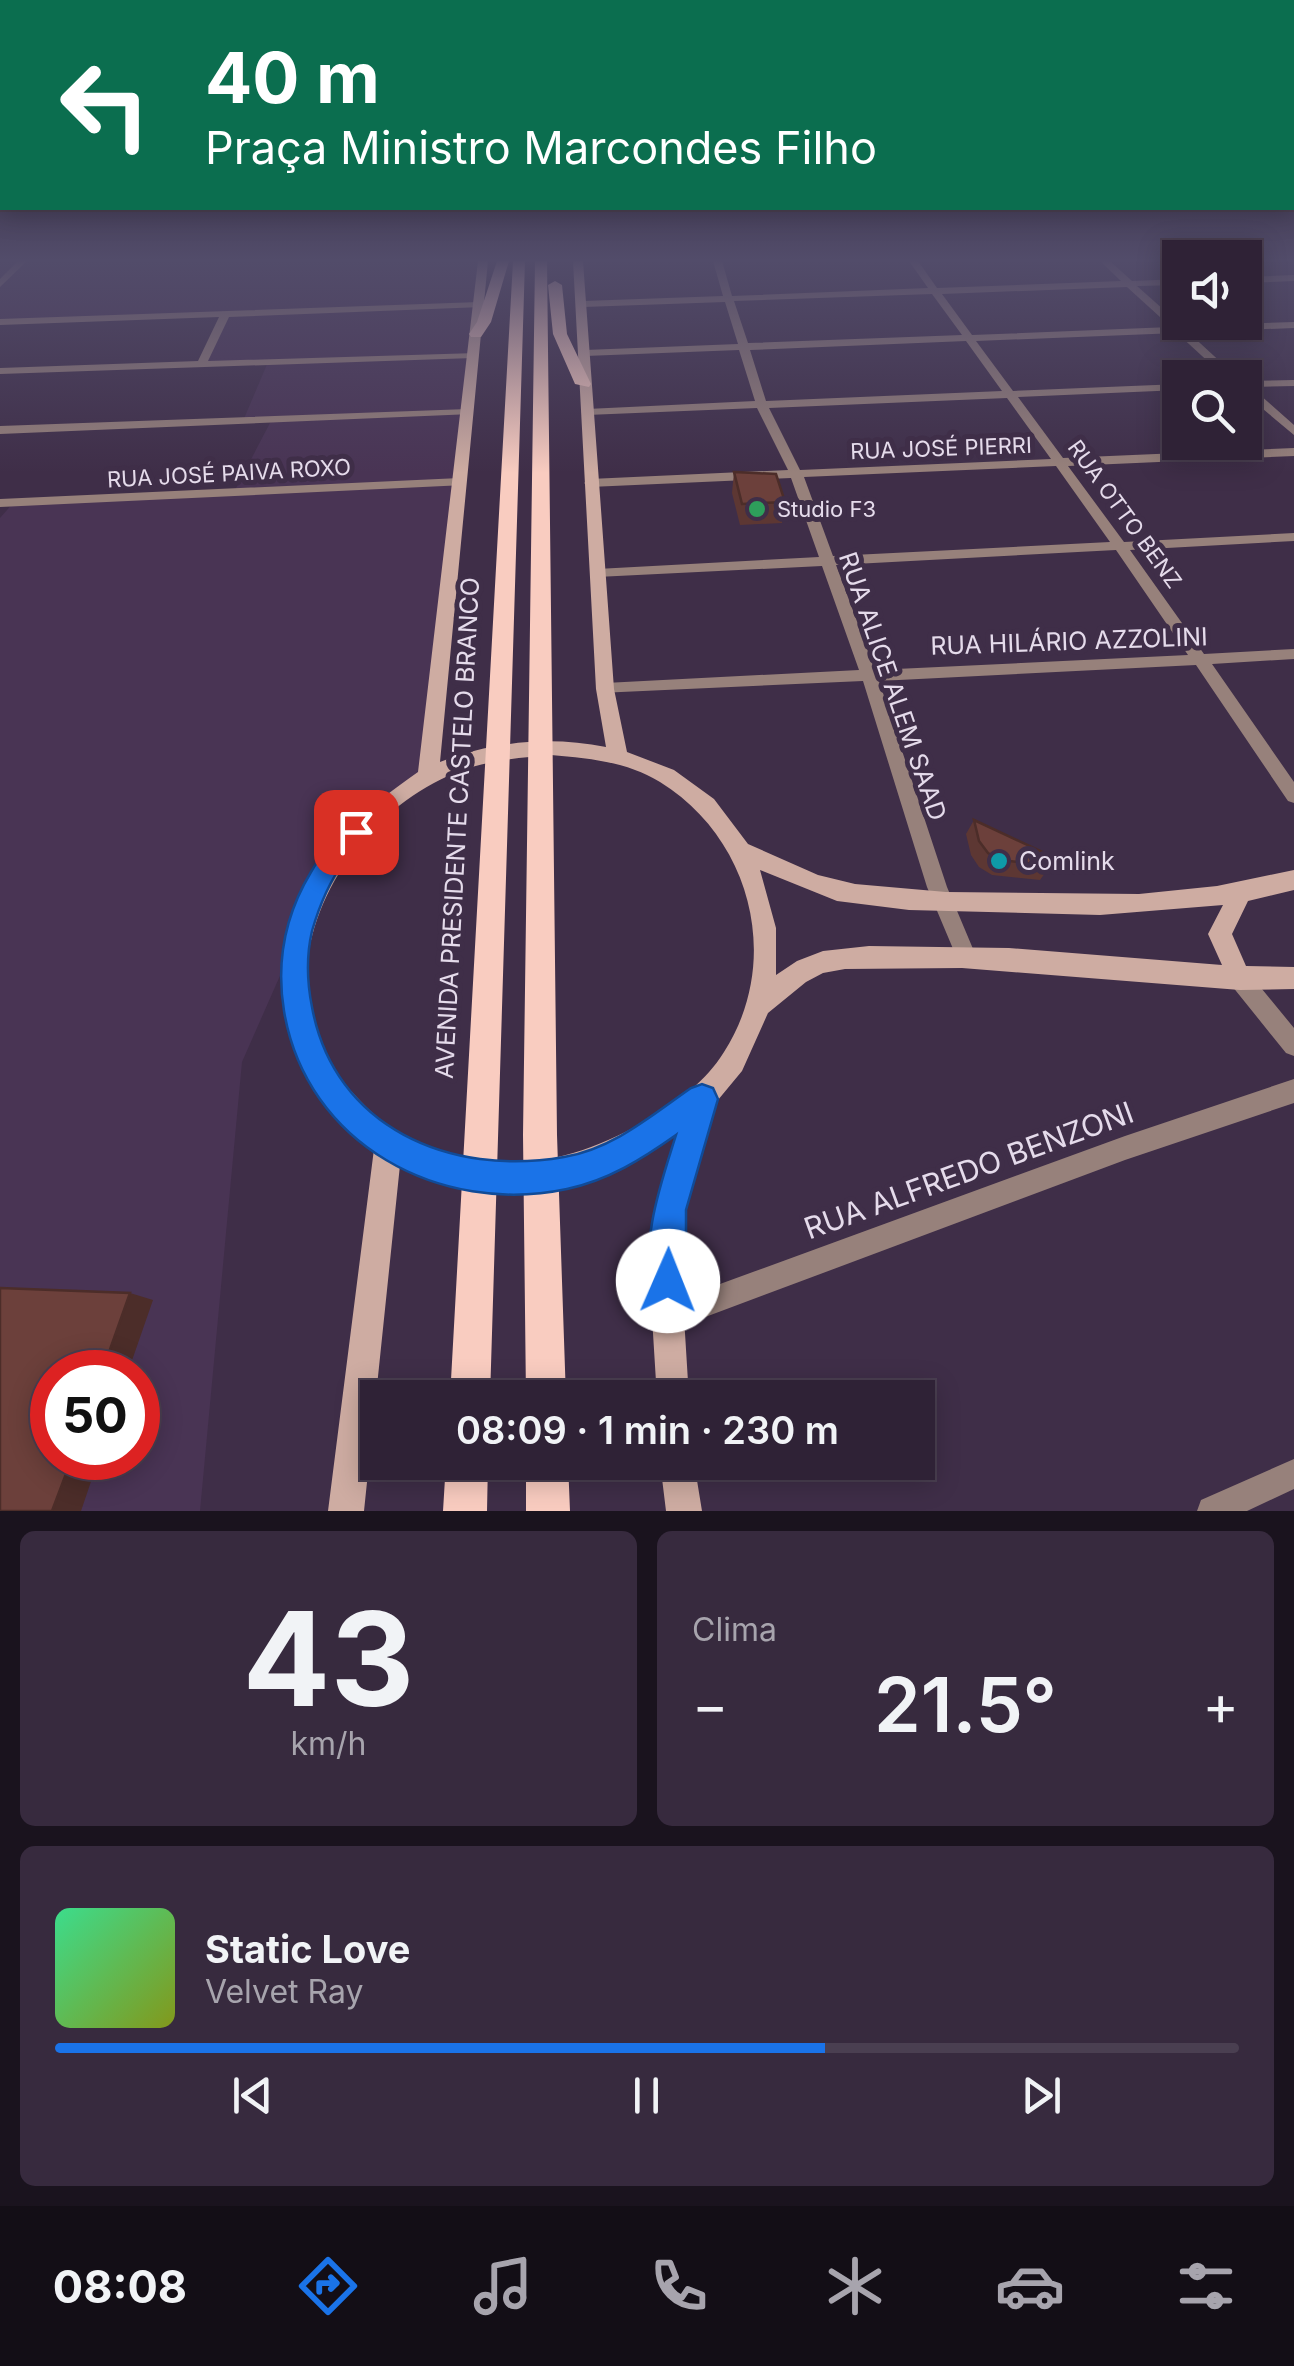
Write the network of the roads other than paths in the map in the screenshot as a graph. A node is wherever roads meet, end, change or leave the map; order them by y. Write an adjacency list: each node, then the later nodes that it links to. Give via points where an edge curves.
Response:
1 (217, 332): 16 (street)
2 (517, 332): 59 (main road, AVENIDA PRESIDENTE CASTELO BRANCO)
3 (541, 332): 60 (main road)
4 (560, 332): 19 (main road)
5 (584, 332): 13 (main road)
6 (738, 332): 12 (street, RUA ALICE ALEM SAAD)
7 (964, 332): 10 (street, RUA OTTO BENZ)
8 (1144, 332): 10 (street)
9 (476, 334): 14 (main road, AVENIDA PRESIDENTE CASTELO BRANCO)
10 (970, 339): 12 (street); 22 (street, RUA OTTO BENZ)
11 (1190, 340): 15 (street)
12 (743, 346): 13 (street); 24 (street, RUA ALICE ALEM SAAD)
13 (584, 353): 19 (main road)
14 (473, 354): 16 (street); 25 (main road, AVENIDA PRESIDENTE CASTELO BRANCO)
15 (1213, 360)
16 (202, 364): 17 (street)
17 (0, 371)
18 (1294, 383): 20 (street)
19 (583, 384): 26 (main road)
20 (1262, 385)
21 (1162, 388): 22 (street)
22 (1010, 395): 24 (street); 30 (street, RUA OTTO BENZ)
23 (1262, 402): 28 (street)
24 (762, 406): 26 (street); 31 (street, RUA ALICE ALEM SAAD)
25 (468, 412): 27 (street); 32 (main road, AVENIDA PRESIDENTE CASTELO BRANCO)
26 (587, 412): 33 (main road)
27 (0, 430)
28 (1294, 431)
29 (1294, 452): 30 (street, RUA JOSÉ PIERRI)
30 (1060, 463): 31 (street, RUA JOSÉ PIERRI); 36 (street, RUA OTTO BENZ)
31 (796, 474): 33 (street, RUA JOSÉ PIERRI); 37 (street, RUA ALICE ALEM SAAD)
32 (460, 482): 34 (street, RUA JOSÉ PAIVA ROXO); 44 (main road, AVENIDA PRESIDENTE CASTELO BRANCO)
33 (590, 483): 38 (main road)
34 (0, 503)
35 (1294, 538): 36 (street)
36 (1121, 546): 37 (street); 40 (street, RUA OTTO BENZ)
37 (827, 562): 38 (street); 41 (street, RUA ALICE ALEM SAAD)
38 (598, 573): 42 (main road)
39 (1294, 654): 40 (street, RUA HILÁRIO AZZOLINI)
40 (1202, 662): 41 (street, RUA HILÁRIO AZZOLINI); 45 (street, RUA OTTO BENZ)
41 (868, 673): 42 (street, RUA HILÁRIO AZZOLINI); 49 (street, RUA ALICE ALEM SAAD)
42 (605, 689): 43 (main road)
43 (608, 754): 44 (main road, via 550,746 502,751); 46 (main road, via 668,776 712,809)
44 (428, 776): 57 (main road, via 377,810 335,855 312,892 293,978 304,1046 337,1101)
45 (1294, 796)
46 (745, 852): 49 (main road, via 838,891); 53 (main road, via 768,923)
47 (1294, 880): 48 (main road)
48 (1239, 896): 49 (main road, via 1082,907); 52 (main road, via 1220,934)
49 (945, 902): 50 (street, RUA ALICE ALEM SAAD)
50 (966, 956): 52 (main road); 53 (main road, via 819,963)
51 (1294, 978): 52 (main road)
52 (1240, 979): 54 (street)
53 (760, 1004): 56 (main road, via 738,1054)
54 (1294, 1045)
55 (1294, 1091): 58 (street, RUA ALFREDO BENZONI)
56 (702, 1099): 57 (main road, via 618,1156 567,1173 462,1174); 58 (main road, via 670,1210)
57 (401, 1152): 66 (main road)
58 (668, 1317): 61 (main road)
59 (471, 1380)
60 (546, 1380)
61 (672, 1380)
62 (1294, 1474): 70 (street)
63 (467, 1480): 67 (main road)
64 (547, 1480): 68 (main road)
65 (680, 1480): 69 (main road)
66 (346, 1511)
67 (466, 1511)
68 (548, 1511)
69 (684, 1511)
70 (1212, 1511)

